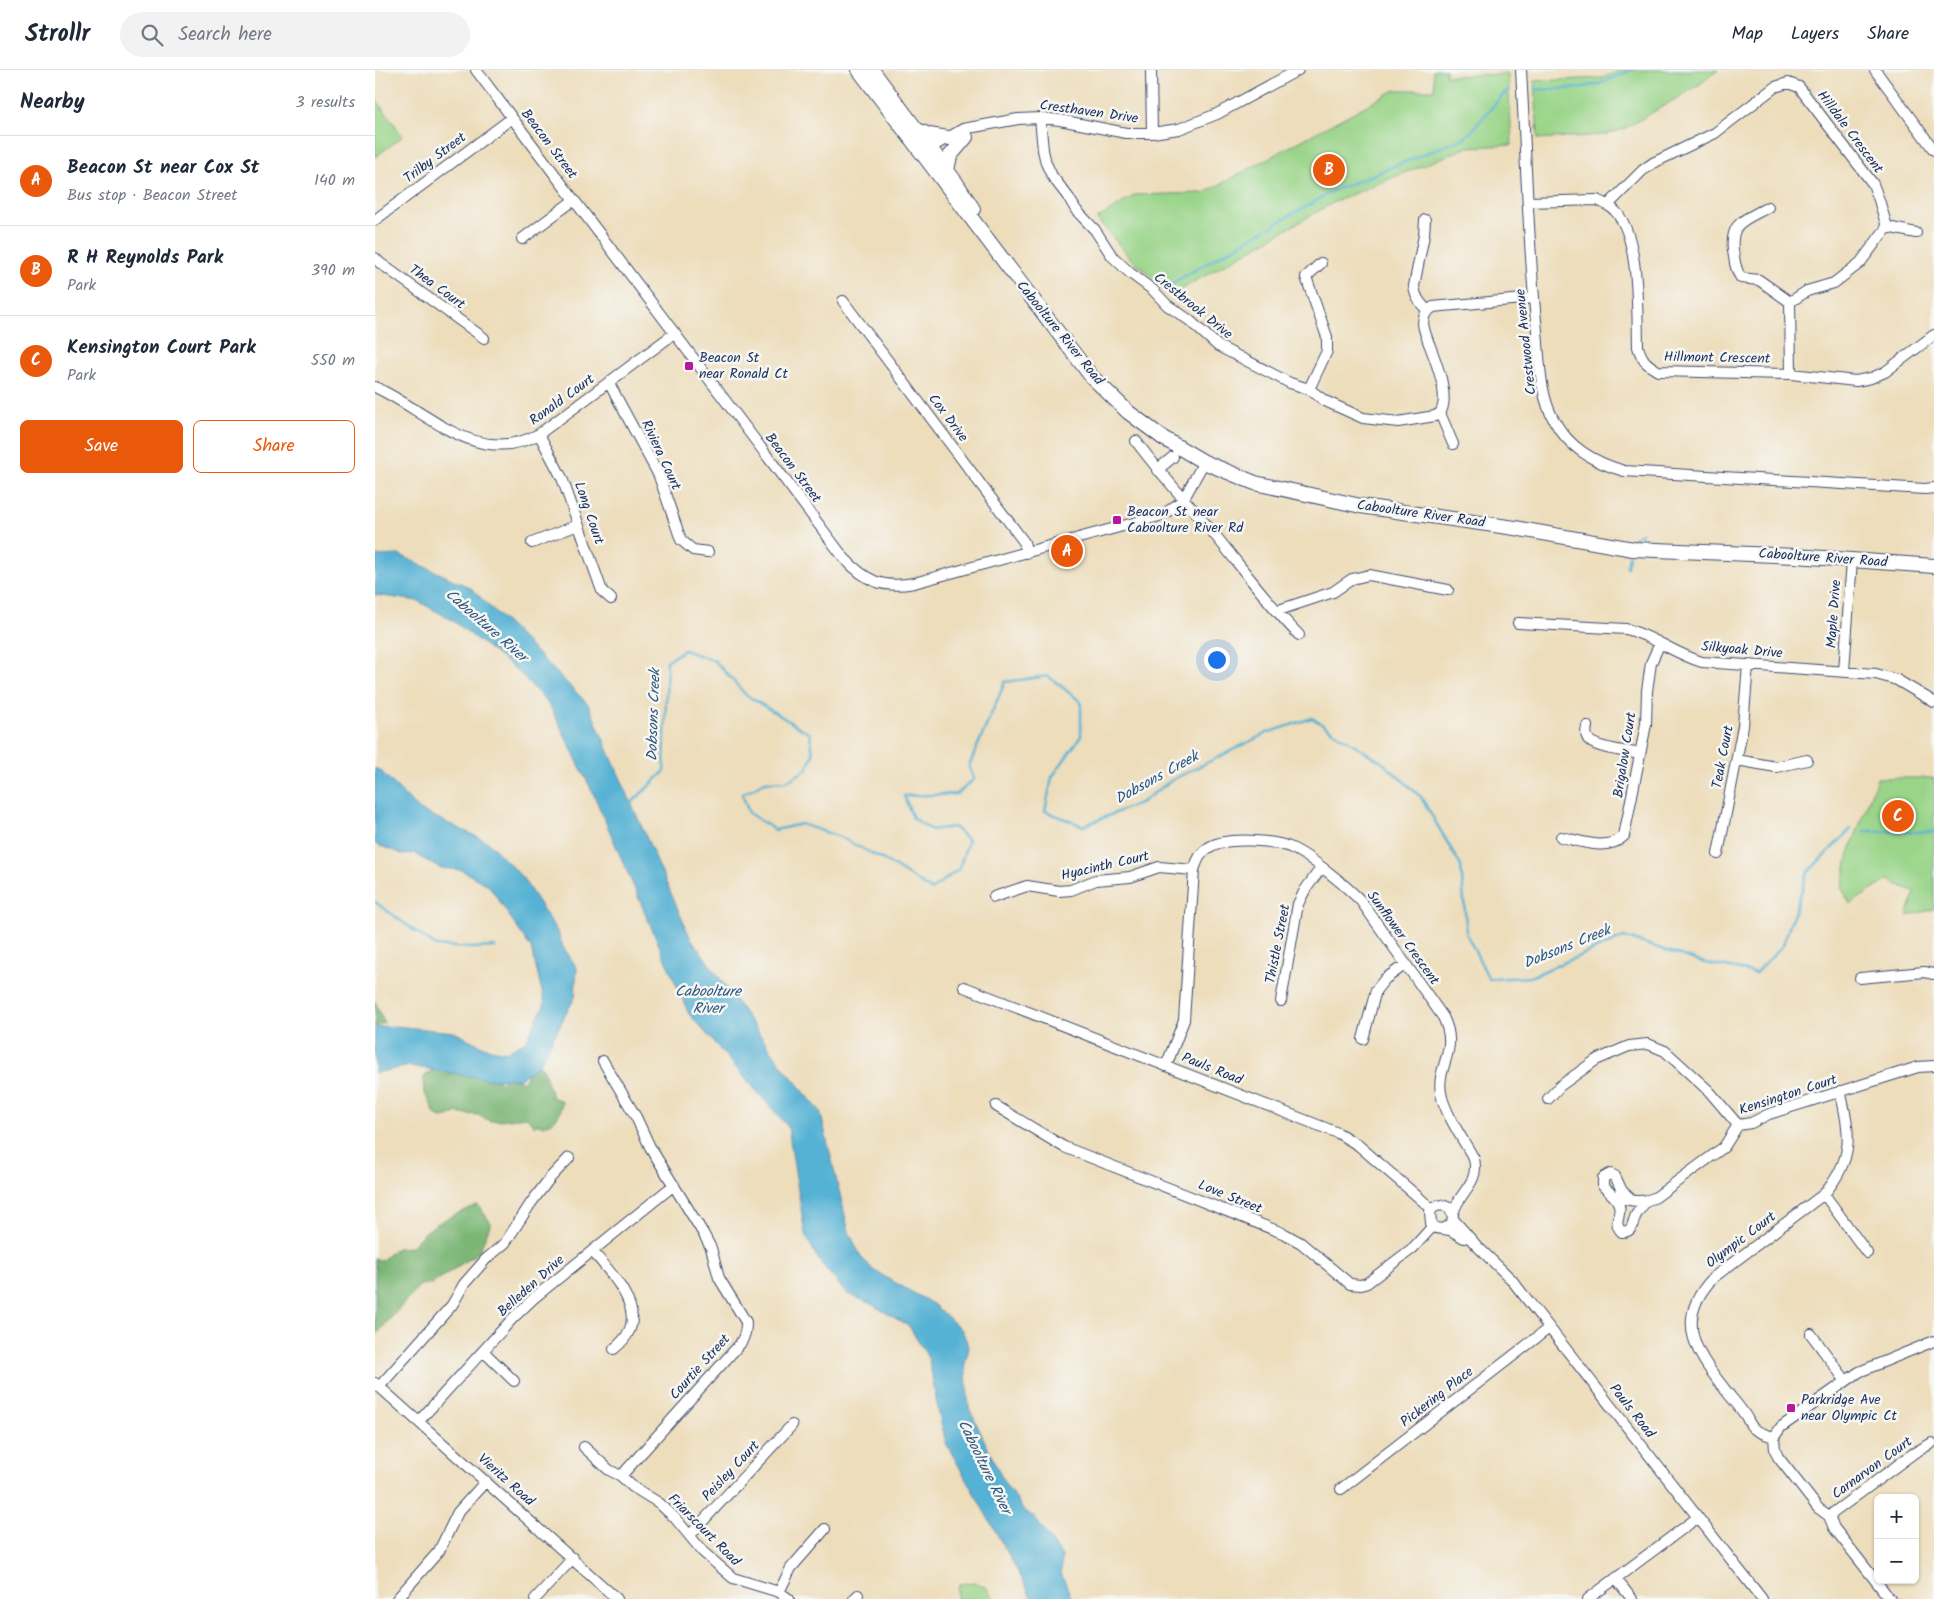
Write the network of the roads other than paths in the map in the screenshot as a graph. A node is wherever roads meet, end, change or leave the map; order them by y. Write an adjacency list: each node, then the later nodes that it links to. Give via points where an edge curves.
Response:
1 (476, 70): 8 (street, Beacon Street)
2 (859, 70): 16 (main road, Caboolture River Road)
3 (872, 70): 11 (main road, Caboolture River Road)
4 (1151, 70): 12 (street)
5 (1298, 70): 12 (street, Cresthaven Drive, via 1204,120 1179,129)
6 (1521, 70): 19 (street, Crestwood Avenue)
7 (1875, 70): 15 (street)
8 (512, 118): 18 (street, Beacon Street); 22 (street, Trilby Street)
9 (1040, 118): 10 (street, Cresthaven Drive, via 1007,120); 12 (street, Cresthaven Drive, via 1114,132); 40 (street, Crestbrook Drive, via 1043,150 1052,176 1112,256 1218,346 1290,383)
10 (983, 126): 13 (street, Cresthaven Drive); 14 (street, Cresthaven Drive, via 963,129)
11 (917, 129): 14 (main road); 16 (main road, Caboolture River Road)
12 (1152, 133)
13 (966, 137): 16 (street, Cresthaven Drive); 17 (main road, via 952,152)
14 (948, 138): 16 (street, Cresthaven Drive)
15 (1934, 150)
16 (928, 153): 17 (main road, Caboolture River Road); 28 (main road, Caboolture River Road)
17 (947, 170): 28 (main road, Caboolture River Road)
18 (574, 200): 26 (street); 34 (street, Beacon Street)
19 (1528, 202): 20 (street, via 1585,199); 30 (street, Crestwood Avenue)
20 (1607, 204): 24 (street, Hilldale Crescent, via 1653,163 1715,133 1775,87 1788,83 1799,87 1873,184); 37 (street, Hillmont Crescent, via 1617,213 1631,245 1638,347 1645,364 1658,371)
21 (1768, 207): 32 (street, via 1734,229 1735,269 1741,278 1759,280)
22 (375, 220)
23 (1425, 220): 33 (street, via 1414,286 1419,302)
24 (1887, 227): 25 (street); 32 (street, via 1860,263 1834,283 1807,291)
25 (1916, 233)
26 (522, 239)
27 (375, 258): 36 (street, Thea Court)
28 (1001, 258): 46 (main road, Caboolture River Road, via 1091,376 1128,412)
29 (1321, 263): 40 (street, via 1306,277 1327,337 1327,352)
30 (1533, 298): 33 (street, via 1433,307); 48 (street, Crestwood Avenue, via 1543,390 1548,406 1564,435 1577,448 1605,465 1624,471)
31 (843, 301): 53 (street, Cox Drive, via 1024,542)
32 (1790, 302): 37 (street)
33 (1428, 311): 41 (street, via 1423,319 1424,329 1445,399)
34 (675, 333): 38 (street, Ronald Court); 53 (street, Beacon Street, via 857,572 882,584 898,586)
35 (1934, 335): 37 (street, Hillmont Crescent, via 1885,372 1871,378 1856,381)
36 (484, 338)
37 (1791, 374)
38 (609, 383): 42 (street, Ronald Court); 52 (street, Riviera Court, via 659,476 681,540 693,550)
39 (375, 387): 42 (street, Ronald Court, via 473,442 513,445)
40 (1309, 389): 41 (street, Crestbrook Drive, via 1325,401 1363,418 1398,422)
41 (1440, 413): 44 (street)
42 (539, 434): 50 (street, Long Court, via 562,478)
43 (1136, 440): 47 (street)
44 (1453, 444)
45 (1173, 457): 47 (street)
46 (1204, 462): 49 (street, Beacon Street); 54 (main road, Caboolture River Road, via 1255,483 1361,506 1633,549)
47 (1157, 470): 49 (street)
48 (1934, 488)
49 (1183, 500): 53 (street, Beacon Street, via 1163,515); 58 (street)
50 (578, 525): 51 (street); 57 (street, Long Court, via 602,591)
51 (532, 543)
52 (708, 552)
53 (1027, 553)
54 (1852, 560): 55 (main road, Caboolture River Road); 63 (street, Maple Drive)
55 (1934, 566)
56 (1449, 590): 58 (street, via 1369,575 1352,579 1333,592)
57 (611, 599)
58 (1276, 611): 60 (street)
59 (1518, 623): 61 (street, Silkyoak Drive, via 1626,629)
60 (1299, 635)
61 (1660, 643): 62 (street, Silkyoak Drive, via 1702,662); 66 (street, Brigalow Court, via 1651,663)
62 (1748, 665): 63 (street, Silkyoak Drive); 67 (street, Teak Court)
63 (1845, 671): 64 (street, Silkyoak Drive, via 1877,674 1897,680)
64 (1934, 702)
65 (1587, 726): 66 (street, via 1586,735 1598,746)
66 (1640, 754): 69 (street, Brigalow Court, via 1627,829 1620,841 1605,845)
67 (1737, 760): 68 (street, via 1776,767); 70 (street, Teak Court)
68 (1807, 760)
69 (1561, 837)
70 (1718, 854)
71 (1321, 868): 72 (street, Sunflower Crescent, via 1287,846 1227,841 1207,848); 74 (street, Sunflower Crescent, via 1361,901); 78 (street, Thistle Street, via 1298,904)
72 (1194, 870): 73 (street, Hyacinth Court, via 1159,867 1130,877 1096,880 1071,890 1027,886); 81 (street, Sunflower Crescent, via 1184,1020)
73 (994, 897)
74 (1406, 964): 79 (street, via 1376,990); 89 (street, Sunflower Crescent, via 1448,1027 1449,1046 1440,1092 1474,1159 1475,1176)
75 (1934, 974): 76 (street, via 1923,972)
76 (1860, 978)
77 (964, 987): 81 (street, Pauls Road)
78 (1281, 1001)
79 (1363, 1040)
80 (603, 1061): 88 (street, Courtie Street)
81 (1166, 1066): 95 (street, Pauls Road, via 1338,1133 1358,1145)
82 (1934, 1066): 83 (street, Kensington Court)
83 (1840, 1092): 86 (street, Kensington Court, via 1769,1114 1751,1124); 90 (street, Olympic Court, via 1847,1119 1848,1152 1839,1174)
84 (1548, 1099): 86 (street, via 1560,1086 1597,1060 1629,1046 1648,1044 1665,1051 1709,1091)
85 (996, 1106): 97 (street, Love Street, via 1064,1147 1285,1234 1301,1243 1350,1284 1367,1283 1413,1248)
86 (1738, 1124): 93 (street, Kensington Court, via 1724,1147)
87 (569, 1158): 109 (street, via 531,1203 505,1243 486,1259 468,1279 452,1305)
88 (674, 1185): 100 (street, Belleden Drive); 115 (street, Courtie Street, via 711,1248 725,1291 746,1322 745,1336)
89 (1466, 1189): 94 (street); 96 (street, Sunflower Crescent, via 1456,1204)
90 (1824, 1194): 101 (street); 112 (street, Olympic Court, via 1714,1277 1703,1288 1692,1319 1692,1333 1705,1364 1753,1428)
91 (1613, 1195): 92 (street); 92 (street, Kensington Court, via 1603,1186 1606,1175 1615,1176); 93 (street, Kensington Court, via 1619,1205 1617,1226 1622,1232 1629,1231)
92 (1632, 1200): 93 (street)
93 (1646, 1201)
94 (1443, 1205): 95 (street); 96 (street)
95 (1432, 1209): 97 (street, via 1429,1220)
96 (1453, 1216): 98 (street, via 1452,1223); 99 (street, Pauls Road)
97 (1433, 1226): 98 (street)
98 (1444, 1229): 99 (street, Pauls Road)
99 (1476, 1245): 102 (street, Pauls Road, via 1511,1279)
100 (592, 1250): 105 (street, via 624,1290 630,1308 631,1328); 106 (street, Belleden Drive, via 535,1297)
101 (1867, 1253)
102 (1549, 1328): 117 (street, Pickering Place); 119 (street, Pauls Road)
103 (1811, 1334): 107 (street)
104 (1934, 1341): 107 (street, via 1877,1363)
105 (614, 1349)
106 (483, 1351): 108 (street); 110 (street, Belleden Drive)
107 (1845, 1380): 112 (street, via 1781,1428)
108 (514, 1381)
109 (377, 1385): 110 (street, Vieritz Road)
110 (419, 1421): 116 (street, Vieritz Road)
111 (792, 1425): 121 (street, Peisley Court)
112 (1774, 1437): 118 (street, via 1778,1457 1818,1508)
113 (1932, 1443): 118 (street, Carnarvon Court)
114 (584, 1448): 115 (street, Friarscourt Road)
115 (621, 1476): 121 (street, Friarscourt Road, via 633,1488 659,1503)
116 (486, 1481): 122 (street, Vieritz Road); 125 (street, via 458,1512 439,1551)
117 (1341, 1489)
118 (1829, 1516): 132 (street, via 1834,1528)
119 (1697, 1518): 123 (street); 131 (street, Pauls Road)
120 (825, 1530): 124 (street, via 791,1568)
121 (690, 1535): 124 (street, Friarscourt Road, via 703,1552 733,1578)
122 (573, 1558): 126 (street); 127 (street, Vieritz Road)
123 (1616, 1579): 129 (street); 130 (street)
124 (779, 1592): 128 (street, Friarscourt Road)
125 (397, 1599)
126 (535, 1599)
127 (617, 1599)
128 (789, 1599)
129 (1588, 1599)
130 (1632, 1599)
131 (1762, 1599)
132 (1890, 1599)

